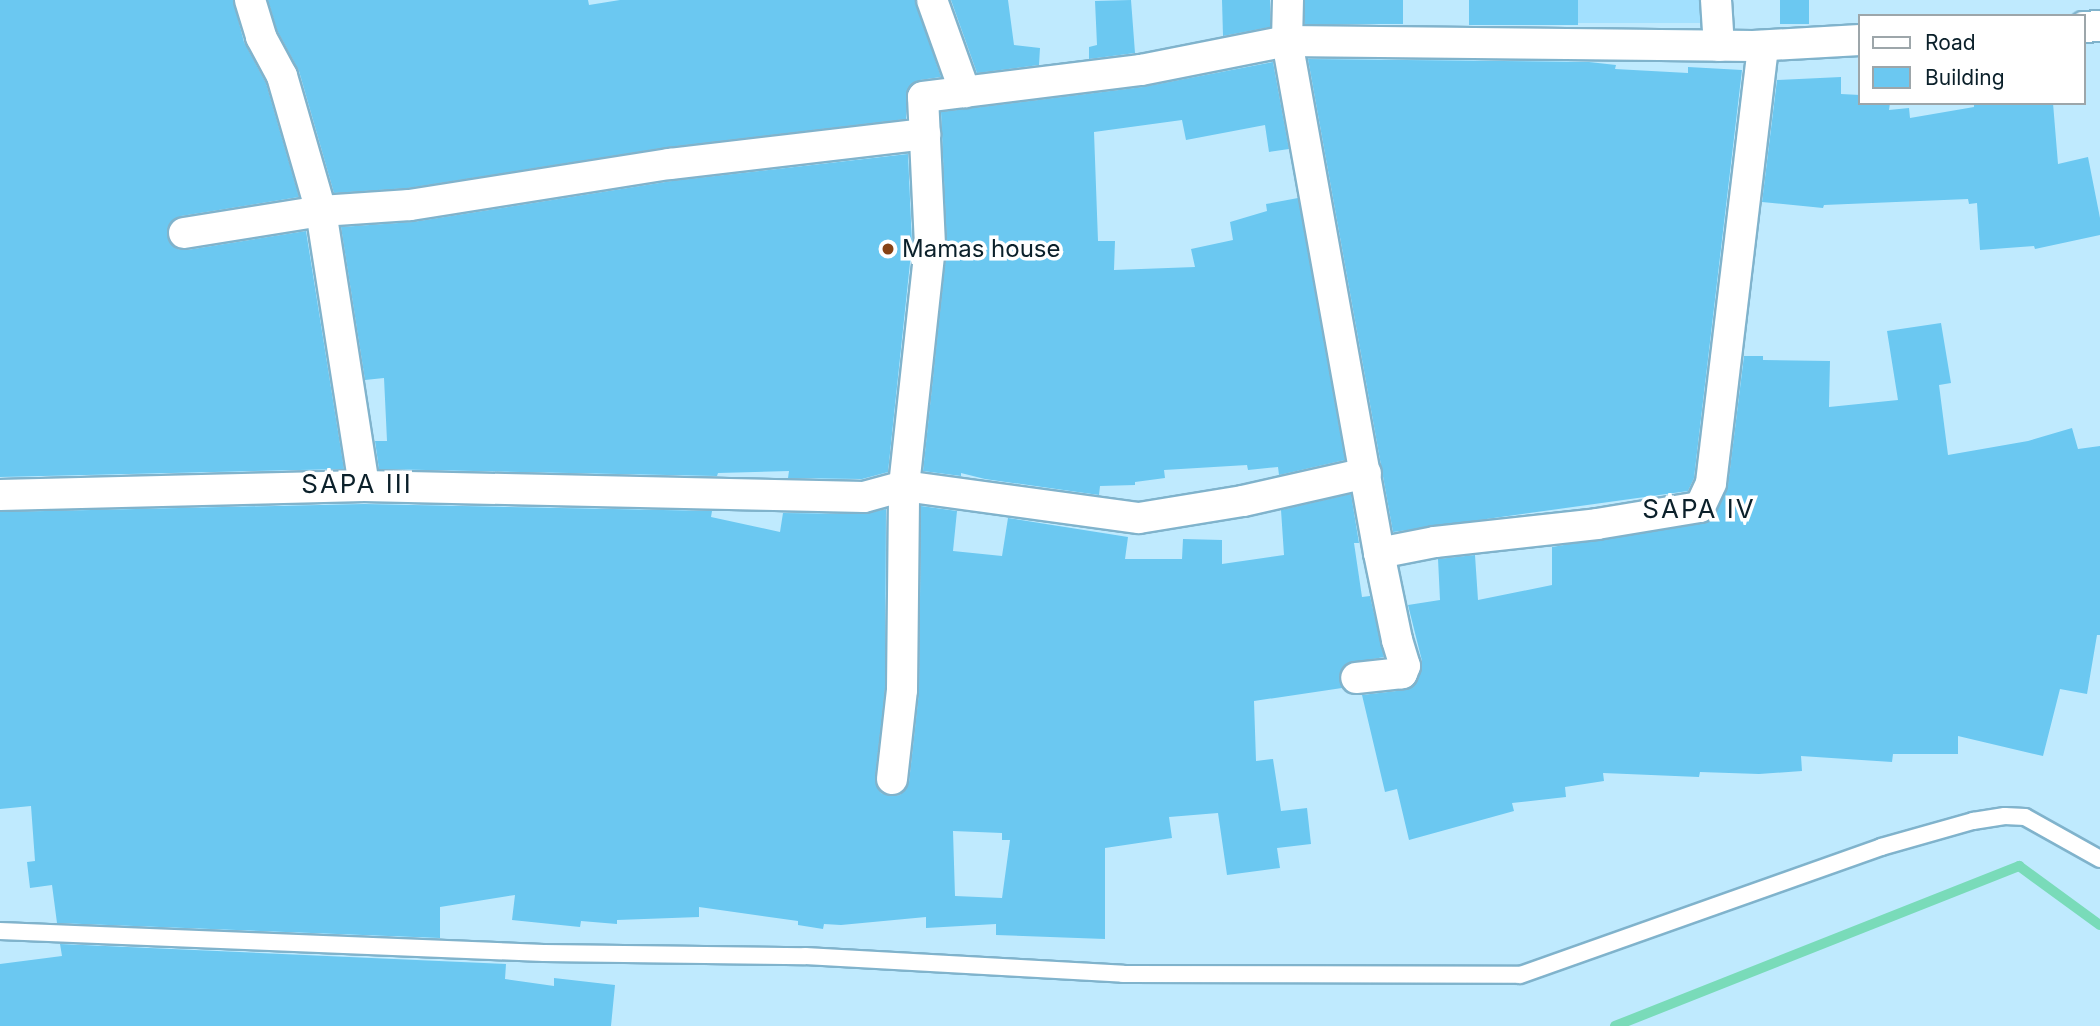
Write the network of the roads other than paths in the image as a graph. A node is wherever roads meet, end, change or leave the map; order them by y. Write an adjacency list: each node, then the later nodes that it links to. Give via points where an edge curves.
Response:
1 (250, 0): 11 (street, via 261,37 282,76)
2 (932, 0): 9 (street)
3 (1288, 0): 6 (street)
4 (1716, 0): 7 (street)
5 (1858, 40): 8 (street)
6 (1287, 41): 7 (street); 9 (street, via 1140,70); 13 (street)
7 (1719, 46): 8 (street)
8 (1763, 46): 17 (street, via 1711,483 1700,507)
9 (965, 92): 10 (street, via 923,97)
10 (925, 135): 11 (street, via 670,164 410,205); 15 (street, via 930,245)
11 (321, 211): 12 (street); 14 (street)
12 (184, 233)
13 (1366, 473): 15 (street, via 1243,501 1139,517); 17 (street)
14 (364, 486): 15 (street, via 864,498); 16 (street)
15 (904, 486): 19 (street, via 902,690)
16 (0, 495)
17 (1379, 553): 18 (street, via 1405,670)
18 (1356, 678)
19 (892, 779)
20 (2100, 859): 21 (lane, via 2025,817 1973,821 1881,847 1520,975 1123,974 805,956 544,953)
21 (0, 931)

